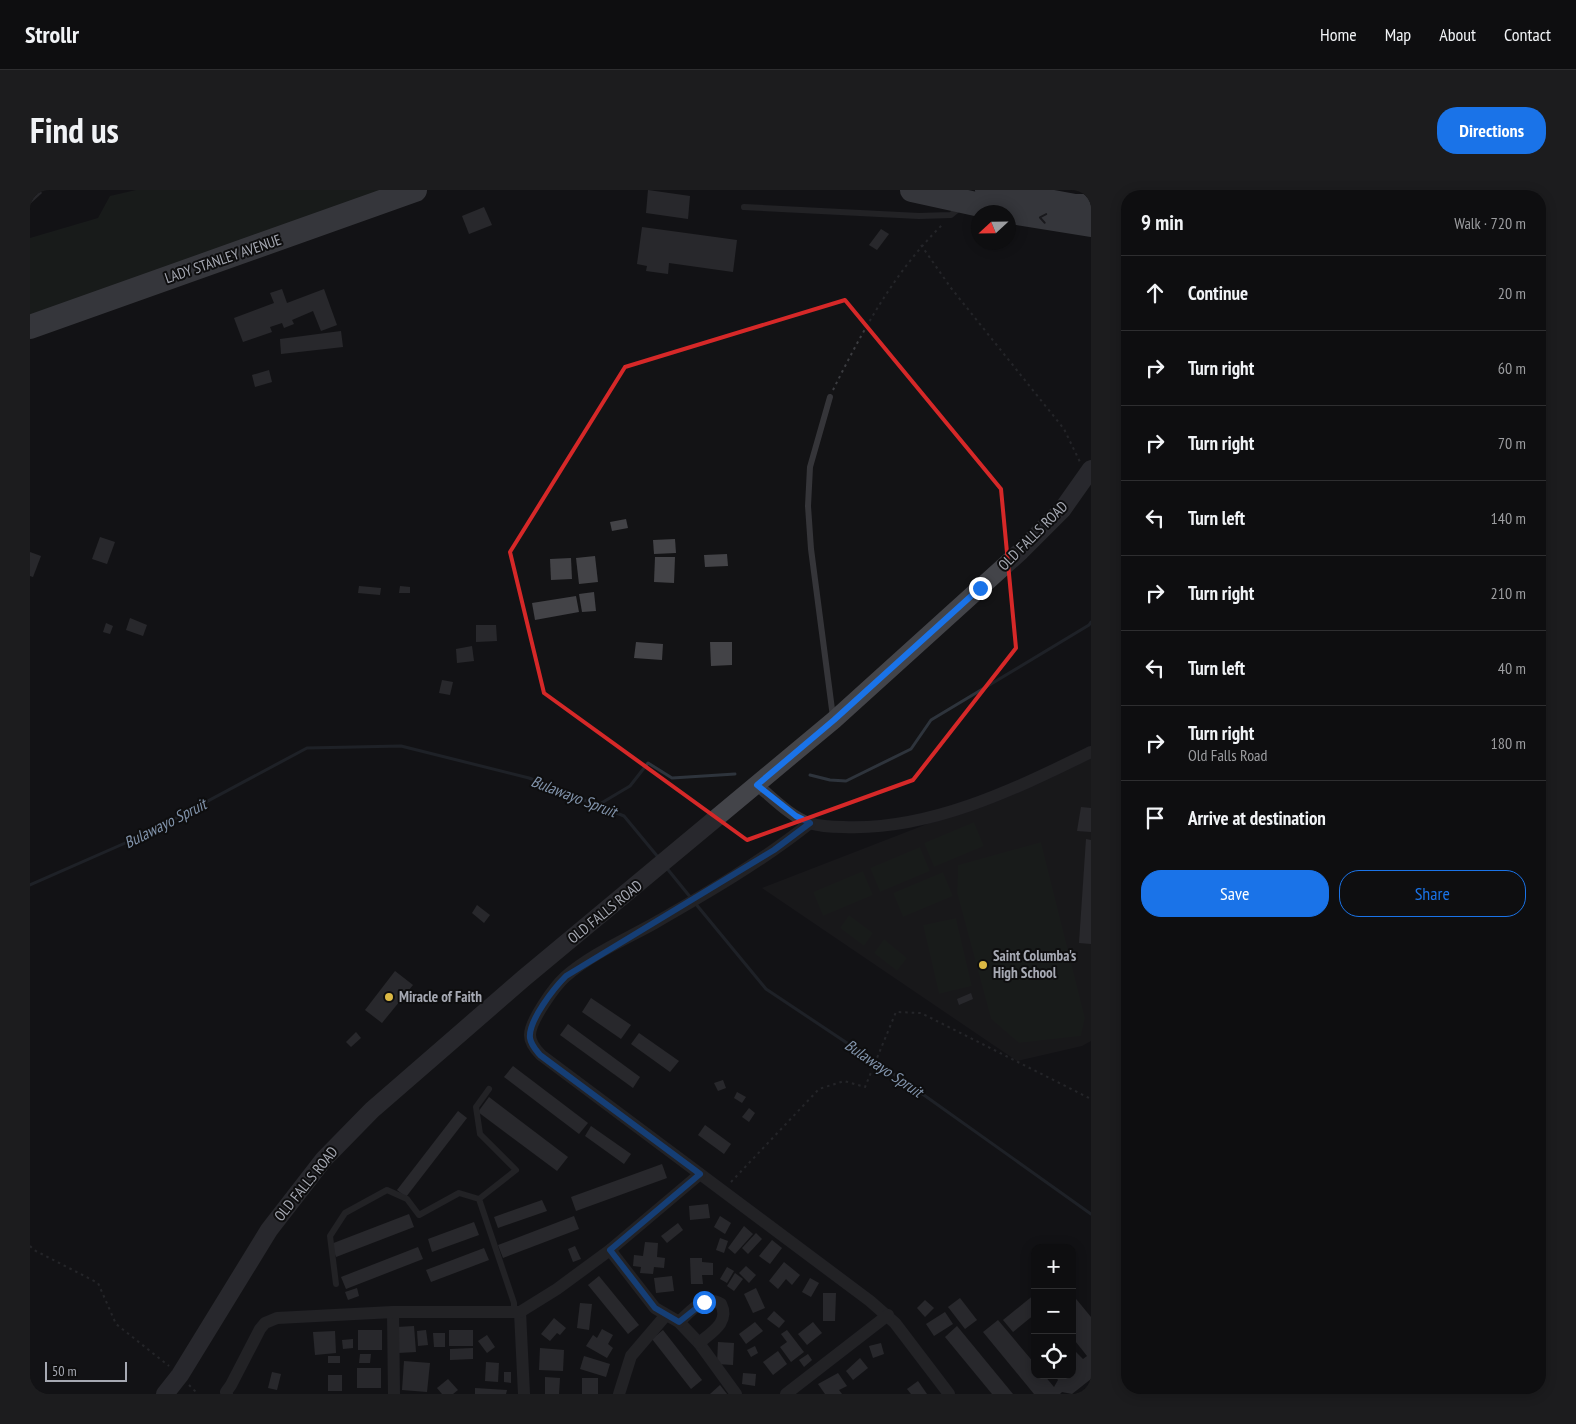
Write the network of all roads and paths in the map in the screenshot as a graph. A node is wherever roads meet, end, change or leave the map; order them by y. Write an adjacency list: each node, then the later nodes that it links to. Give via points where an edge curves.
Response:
1 (415, 190): 8 (highway, LADY STANLEY AVENUE)
2 (912, 190): 5 (highway)
3 (987, 190): 6 (highway)
4 (744, 207): 5 (lane, via 919,216)
5 (959, 209): 6 (highway, one-way to 5); 7 (path)
6 (1087, 215)
7 (921, 245): 9 (path, via 891,285 858,340); 10 (path, via 951,288 1064,429)
8 (30, 327)
9 (830, 397): 11 (lane, via 810,467 808,506)
10 (1089, 473): 11 (street, OLD FALLS ROAD, via 1062,510 1021,551)
11 (834, 720): 13 (street, OLD FALLS ROAD)
12 (1091, 752): 14 (street, via 1006,790 937,815 877,827)
13 (757, 785): 14 (street); 29 (street, OLD FALLS ROAD, via 524,978 372,1110 324,1159 269,1230)
14 (810, 823): 17 (street, via 714,888 566,976 546,1000 530,1030 534,1048 540,1055)
15 (489, 1089): 19 (lane, via 476,1106 480,1134 516,1170)
16 (1091, 1098): 18 (path, via 921,1012 896,1012 865,1087 844,1081 819,1089)
17 (700, 1174): 18 (street); 21 (street)
18 (723, 1191): 26 (street)
19 (479, 1198): 22 (lane, via 459,1193 419,1215 407,1198 387,1190 345,1213 330,1236); 24 (lane)
20 (30, 1246): 29 (path, via 98,1283 116,1324)
21 (610, 1250): 24 (street, via 557,1289); 25 (street, via 648,1300)
22 (336, 1284)
23 (393, 1312): 24 (street); 30 (street, via 270,1321 260,1329); 33 (street)
24 (517, 1312): 34 (street)
25 (666, 1315): 27 (street); 35 (street, via 631,1356)
26 (888, 1315): 37 (street); 38 (street)
27 (679, 1322): 28 (street); 28 (street, via 704,1302 710,1300 721,1304 724,1319)
28 (700, 1343): 36 (street)
29 (180, 1375): 31 (street, OLD FALLS ROAD); 32 (path)
30 (225, 1393)
31 (165, 1394)
32 (198, 1394)
33 (394, 1394)
34 (524, 1394)
35 (618, 1394)
36 (736, 1394)
37 (786, 1394)
38 (949, 1394)

